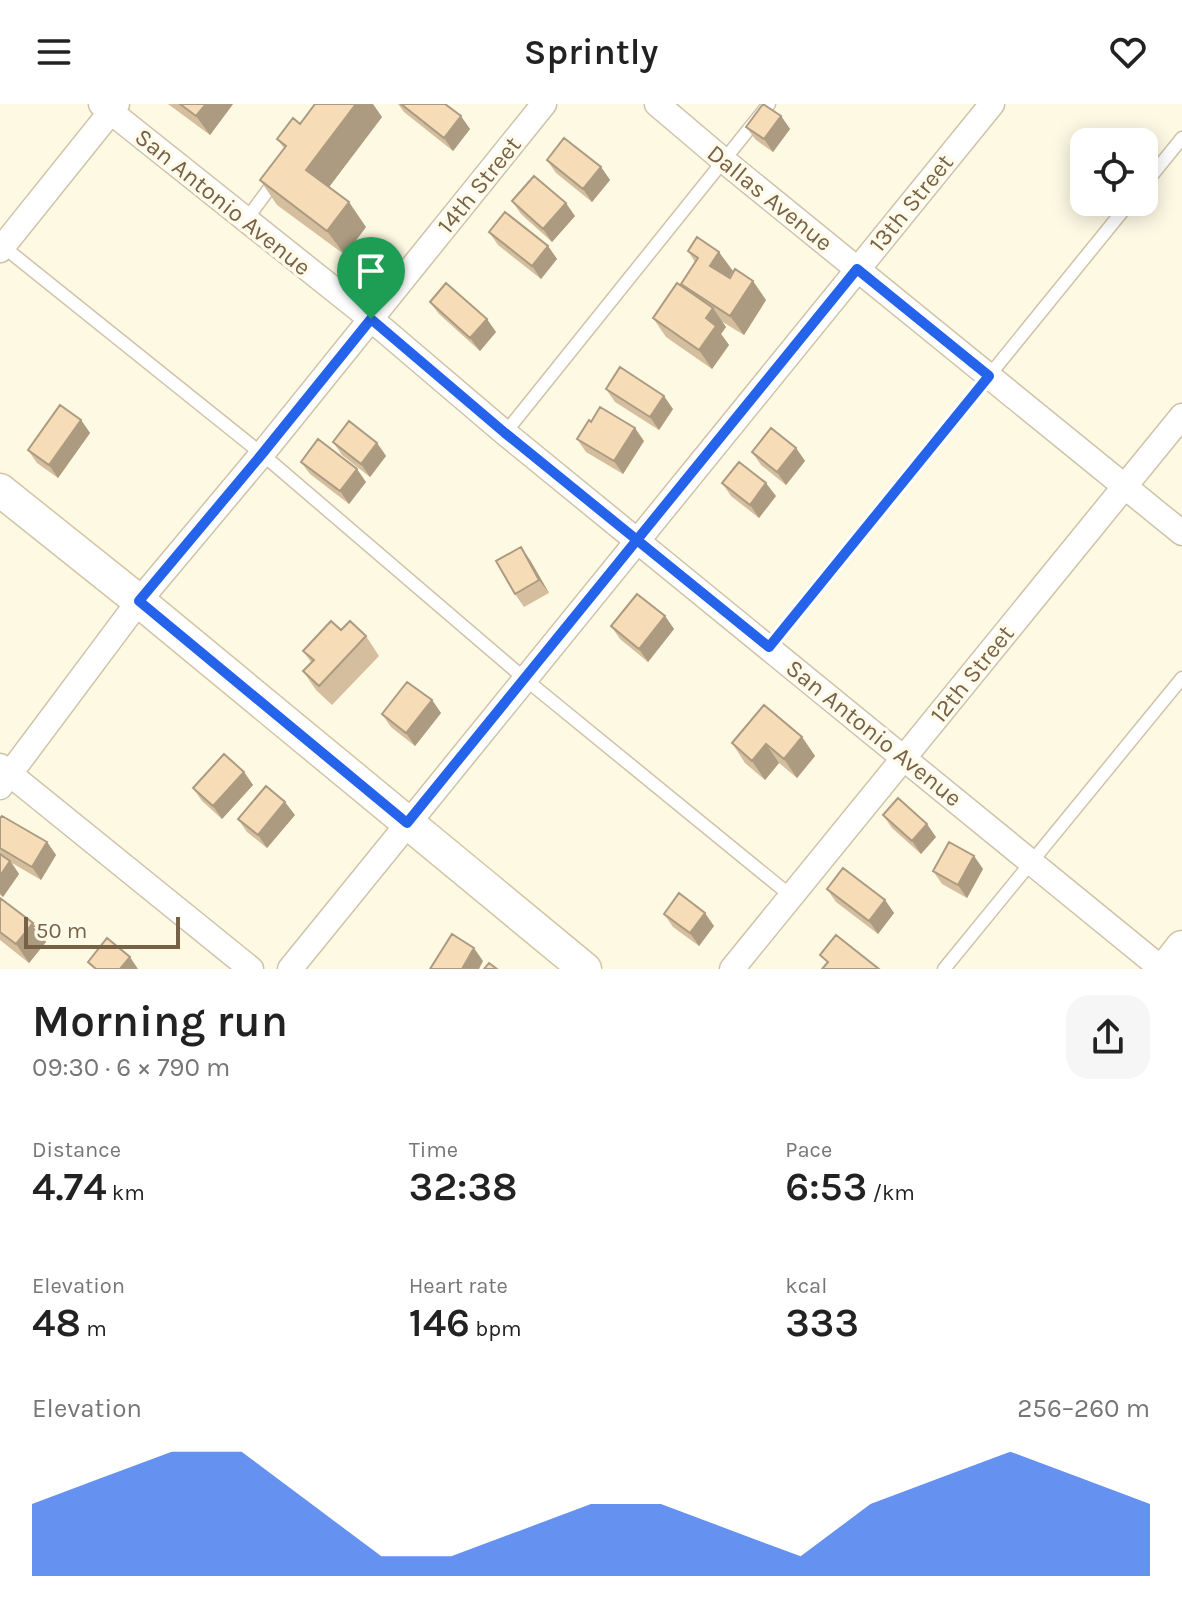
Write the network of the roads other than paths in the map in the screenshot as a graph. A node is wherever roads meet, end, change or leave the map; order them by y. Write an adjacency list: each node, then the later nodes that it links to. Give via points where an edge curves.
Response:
1 (544, 104): 14 (street, 14th Street)
2 (657, 104): 7 (street, Dallas Avenue)
3 (769, 104): 7 (lane)
4 (992, 104): 13 (street, 13th Street)
5 (109, 107): 11 (street, San Antonio Avenue); 12 (street)
6 (1182, 138): 8 (lane)
7 (723, 160): 13 (street, Dallas Avenue); 17 (lane)
8 (1158, 168)
9 (281, 173): 11 (lane)
10 (1119, 216): 15 (lane)
11 (246, 220): 14 (street, San Antonio Avenue)
12 (1, 247): 18 (lane)
13 (857, 269): 15 (street, Dallas Avenue); 22 (street, 13th Street)
14 (371, 319): 17 (street, San Antonio Avenue); 18 (street, 14th Street)
15 (989, 376): 19 (street, Dallas Avenue); 24 (lane)
16 (1182, 416): 19 (street, 12th Street)
17 (505, 433): 22 (street, San Antonio Avenue)
18 (262, 454): 23 (street, 14th Street); 26 (lane)
19 (1125, 486): 21 (street, Dallas Avenue); 27 (street, 12th Street)
20 (0, 490): 23 (main road)
21 (1182, 533)
22 (638, 540): 24 (street, San Antonio Avenue); 26 (street, 13th Street)
23 (139, 601): 28 (street, 14th Street); 29 (main road)
24 (769, 647): 27 (street, San Antonio Avenue)
25 (1182, 678): 30 (lane)
26 (525, 679): 29 (street, 13th Street); 31 (lane)
27 (904, 758): 30 (street, San Antonio Avenue); 31 (street, 12th Street)
28 (3, 776): 33 (street)
29 (407, 823): 34 (street, 13th Street); 35 (main road)
30 (1031, 862): 37 (lane); 38 (street, San Antonio Avenue)
31 (791, 896): 36 (street, 12th Street)
32 (1182, 947): 38 (main road)
33 (251, 969)
34 (290, 969)
35 (585, 969)
36 (732, 969)
37 (944, 969)
38 (1164, 969)

